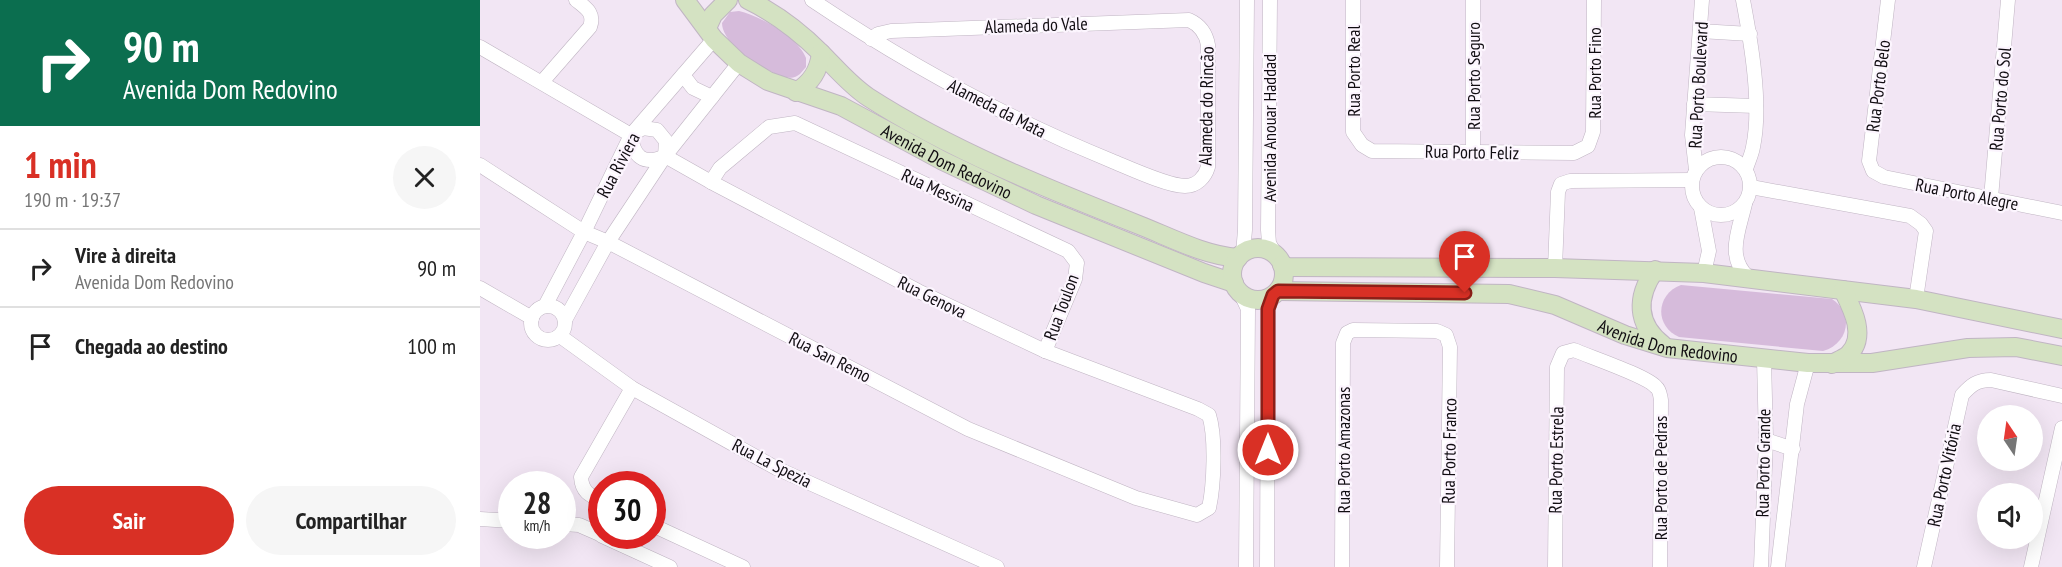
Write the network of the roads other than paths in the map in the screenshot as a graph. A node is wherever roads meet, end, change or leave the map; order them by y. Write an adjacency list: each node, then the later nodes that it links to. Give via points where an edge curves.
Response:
1 (576, 0): 24 (street, via 590,12 590,27)
2 (685, 0): 17 (street, Avenida Dom Redovino)
3 (728, 0): 17 (street, via 714,15)
4 (748, 0): 21 (street, Avenida Dom Redovino, via 782,20)
5 (812, 0): 19 (street, Alameda da Mata)
6 (1248, 0): 47 (street, Avenida Anouar Haddad, via 1245,230)
7 (1270, 0): 48 (street, Avenida Anouar Haddad, via 1268,230 1269,243)
8 (1353, 0): 30 (street, Rua Porto Real, via 1352,116)
9 (1473, 0): 32 (street, Rua Porto Seguro)
10 (1594, 0): 31 (street, Rua Porto Fino, via 1593,132)
11 (1702, 0): 16 (street, Rua Porto Boulevard)
12 (1743, 0): 18 (street)
13 (1888, 0): 36 (street, Rua Porto Belo, via 1869,161)
14 (2008, 0): 41 (street, Rua Porto do Sol)
15 (1200, 27): 19 (street, Alameda do Vale, via 1189,20 992,27 891,32); 39 (street, Alameda do Rincão, via 1208,45 1208,167)
16 (1700, 30): 18 (street); 27 (street, Rua Porto Boulevard)
17 (710, 34): 22 (street, Avenida Dom Redovino); 23 (street, Rua Riviera)
18 (1750, 34): 28 (street)
19 (871, 39): 39 (street, Alameda da Mata, via 1047,134 1168,182)
20 (480, 47): 24 (street, Rua Genova)
21 (821, 53): 25 (street, via 816,74); 47 (street, Avenida Dom Redovino, via 866,96 997,165 1211,254)
22 (740, 63): 25 (street, Avenida Dom Redovino, via 768,81); 26 (street, Rua Riviera)
23 (683, 75): 26 (street, via 693,88); 29 (street, Rua Riviera)
24 (542, 82): 29 (street, Rua Genova)
25 (796, 92): 55 (street, Avenida Dom Redovino, via 856,113 943,161 1036,205)
26 (712, 97): 33 (street, Rua Riviera)
27 (1694, 104): 28 (street); 37 (street, Rua Porto Boulevard)
28 (1756, 106): 35 (street, via 1753,147)
29 (631, 135): 33 (street, Rua Genova, via 632,148 641,158 654,161); 33 (street, via 643,128 657,130 666,141); 45 (street, Rua Riviera)
30 (1358, 140): 32 (street, Rua Porto Feliz, via 1372,151)
31 (1588, 146): 32 (street, Rua Porto Feliz, via 1574,153)
32 (1473, 152)
33 (665, 156): 38 (street, Rua Genova); 46 (street, Rua Riviera)
34 (480, 165): 45 (street, Rua San Remo)
35 (1746, 169): 37 (street, via 1722,156 1703,162); 40 (street)
36 (1873, 171): 41 (street, Rua Porto Alegre, via 1884,177)
37 (1694, 175): 43 (street, via 1692,190); 50 (street, via 1570,180 1561,184)
38 (711, 182): 49 (street, Rua Messina, via 720,168 769,127 795,123 1068,252); 66 (street, Rua Genova, via 918,291)
39 (1195, 184)
40 (1751, 187): 42 (street); 58 (street, via 1910,216 1926,231)
41 (1991, 198): 44 (street, Rua Porto Alegre)
42 (1745, 204): 43 (street, via 1720,215); 53 (street, via 1735,255 1738,268)
43 (1701, 208): 52 (street, via 1709,251)
44 (2062, 213)
45 (584, 232): 46 (street, Rua San Remo); 59 (street, Rua Riviera)
46 (608, 242): 61 (street, Rua Riviera); 74 (street, Rua San Remo, via 968,429 1136,498 1197,515 1209,508 1212,496 1213,427)
47 (1241, 255): 48 (street, Avenida Dom Redovino, via 1256,248 1269,251); 55 (street, via 1232,270)
48 (1279, 260): 50 (street, Avenida Dom Redovino, via 1288,267); 57 (street, via 1284,279)
49 (1077, 263): 66 (street, Rua Toulon, via 1075,279)
50 (1555, 268): 51 (street, Avenida Dom Redovino)
51 (1655, 270): 52 (street, Avenida Dom Redovino); 65 (street, via 1642,300 1643,316 1646,330)
52 (1704, 273): 53 (street, Avenida Dom Redovino)
53 (1748, 277): 56 (street, Avenida Dom Redovino)
54 (480, 288): 60 (street)
55 (1238, 289): 57 (street, Avenida Dom Redovino, via 1254,300); 86 (street, via 1248,309)
56 (1843, 290): 58 (street, Avenida Dom Redovino); 71 (street, via 1856,314 1857,338 1850,354)
57 (1276, 293): 65 (street, Avenida Dom Redovino, via 1509,294 1555,305); 87 (street, via 1268,309)
58 (1916, 299): 62 (street, Avenida Dom Redovino)
59 (545, 306): 60 (street); 61 (street, via 554,307)
60 (532, 318): 64 (street, via 532,327 543,339)
61 (565, 320): 64 (street)
62 (2062, 329)
63 (1347, 333): 88 (street, Rua Porto Amazonas, via 1343,343); 89 (street, Rua Porto Franco, via 1437,331 1446,335 1450,347)
64 (560, 336): 72 (street, Rua La Spezia)
65 (1667, 348): 69 (street, Avenida Dom Redovino)
66 (1045, 351): 74 (street, Rua Genova)
67 (1563, 353): 90 (street, Rua Porto Estrela, via 1557,367); 91 (street, Rua Porto de Pedras, via 1574,350 1654,384 1659,390)
68 (2062, 356): 71 (street, Avenida Dom Redovino, via 2016,347 1968,348 1872,363)
69 (1764, 359): 70 (street, Avenida Dom Redovino); 76 (street, Rua Porto Grande)
70 (1808, 363): 71 (street, Avenida Dom Redovino); 77 (street, Rua Porto Grande, via 1797,404)
71 (1832, 364)
72 (632, 388): 78 (street, via 581,477); 85 (street, Rua La Spezia, via 776,468)
73 (2062, 396): 94 (street, Rua Porto Vitória, via 1991,380 1970,385 1962,395)
74 (1209, 415)
75 (2062, 428): 95 (street)
76 (1766, 440): 77 (street); 92 (street, Rua Porto Grande)
77 (1792, 449): 93 (street, Rua Porto Grande)
78 (588, 495)
79 (480, 519): 80 (street)
80 (498, 520)
81 (666, 532): 84 (street)
82 (632, 549): 83 (street)
83 (670, 567)
84 (742, 567)
85 (997, 567)
86 (1246, 567)
87 (1267, 567)
88 (1342, 567)
89 (1447, 567)
90 (1555, 567)
91 (1660, 567)
92 (1761, 567)
93 (1778, 567)
94 (1924, 567)
95 (2031, 567)

